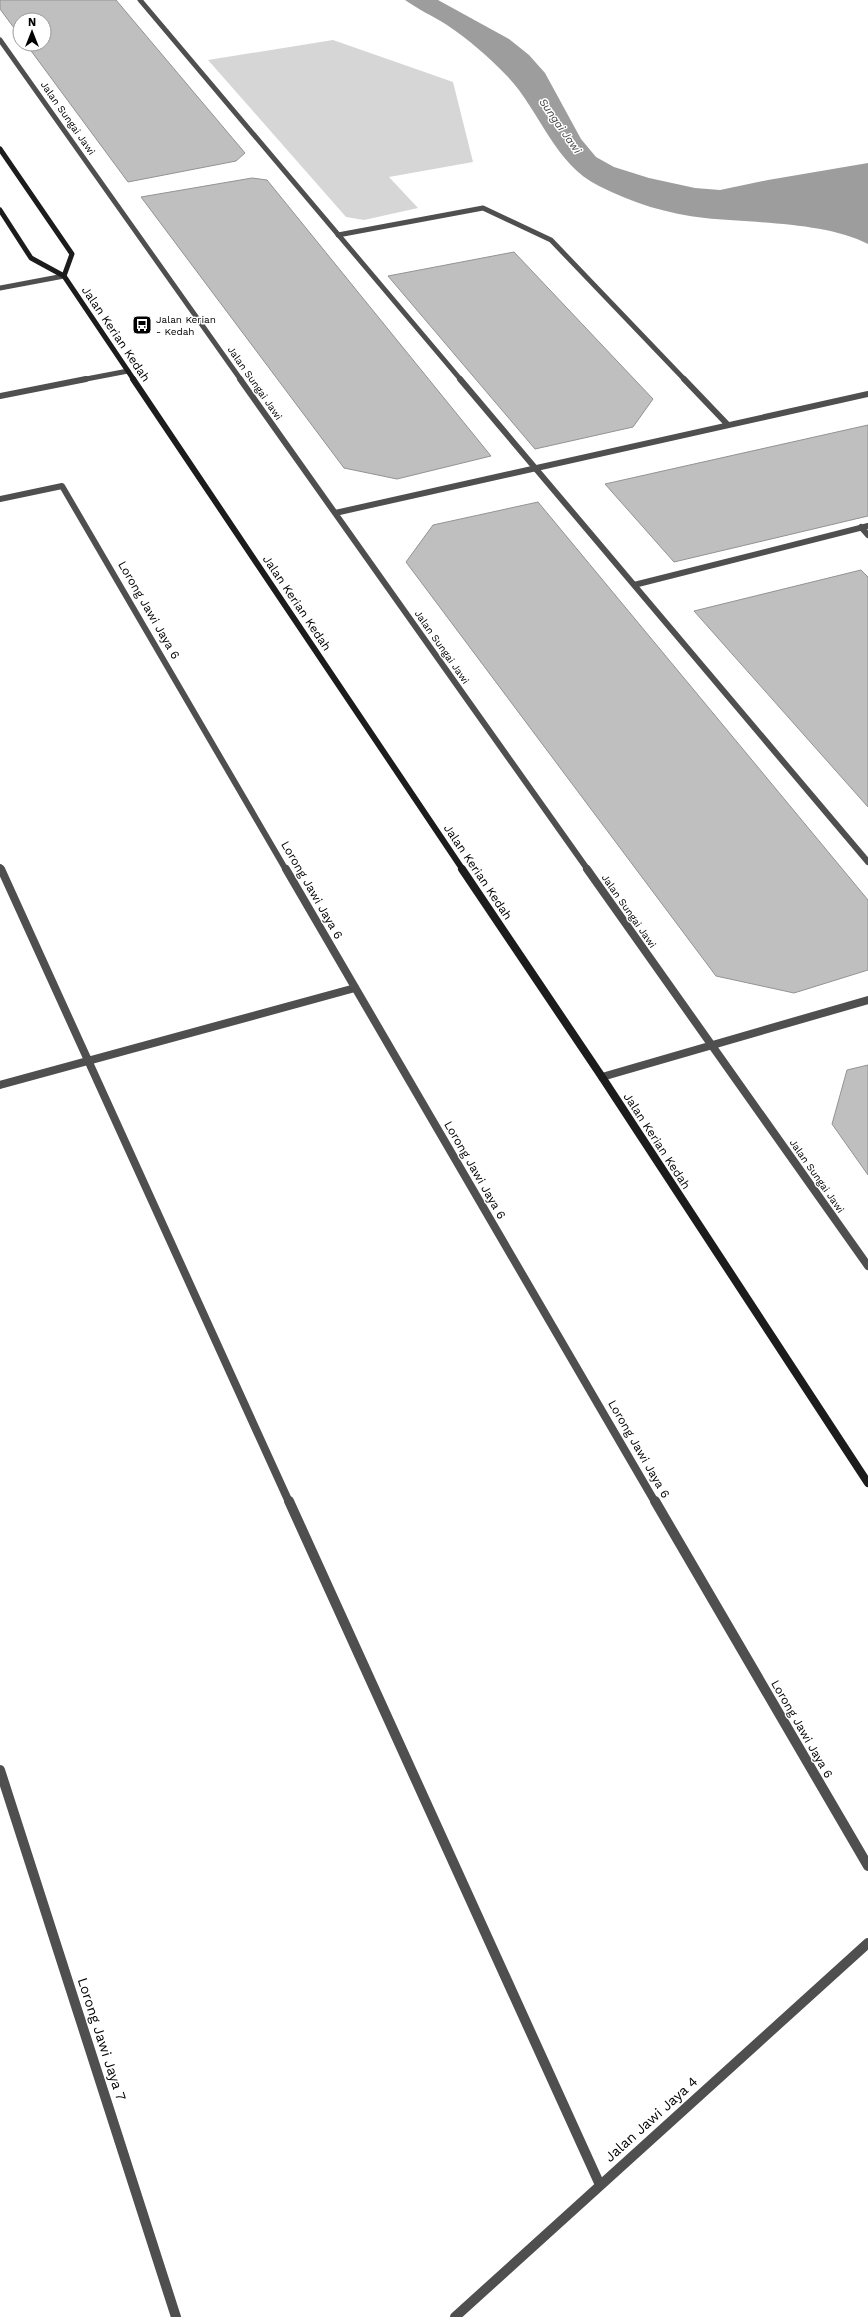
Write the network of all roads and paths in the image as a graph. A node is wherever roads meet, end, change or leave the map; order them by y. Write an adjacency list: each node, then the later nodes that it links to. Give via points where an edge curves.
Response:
1 (140, 0): 5 (street)
2 (0, 40): 14 (street, Jalan Sungai Jawi)
3 (0, 149): 6 (main road, via 72,254)
4 (0, 210): 6 (main road, Jalan Kerian Kedah, via 31,258)
5 (338, 235): 11 (street, via 483,208 551,240); 12 (street)
6 (64, 276): 7 (street); 8 (main road, Jalan Kerian Kedah)
7 (0, 288)
8 (128, 372): 10 (street); 25 (main road, Jalan Kerian Kedah)
9 (868, 394): 11 (street)
10 (0, 396)
11 (728, 425): 12 (street)
12 (536, 468): 14 (street); 18 (street)
13 (0, 499): 21 (street, Lorong Jawi Jaya 6, via 62,486)
14 (335, 513): 23 (street, Jalan Sungai Jawi)
15 (868, 526): 16 (street)
16 (861, 527): 17 (street); 18 (street)
17 (868, 535)
18 (634, 585): 19 (street)
19 (868, 862)
20 (0, 867): 24 (street)
21 (356, 988): 24 (street); 30 (street, Lorong Jawi Jaya 6)
22 (868, 1000): 23 (street)
23 (712, 1045): 25 (street); 27 (street, Jalan Sungai Jawi)
24 (88, 1061): 26 (street); 32 (street)
25 (602, 1077): 28 (main road, Jalan Kerian Kedah)
26 (0, 1085)
27 (868, 1266)
28 (868, 1484)
29 (0, 1770): 33 (street, Lorong Jawi Jaya 7)
30 (868, 1866)
31 (868, 1943): 32 (street, Jalan Jawi Jaya 4)
32 (600, 2185): 34 (street, Jalan Jawi Jaya 4)
33 (176, 2317)
34 (455, 2317)

